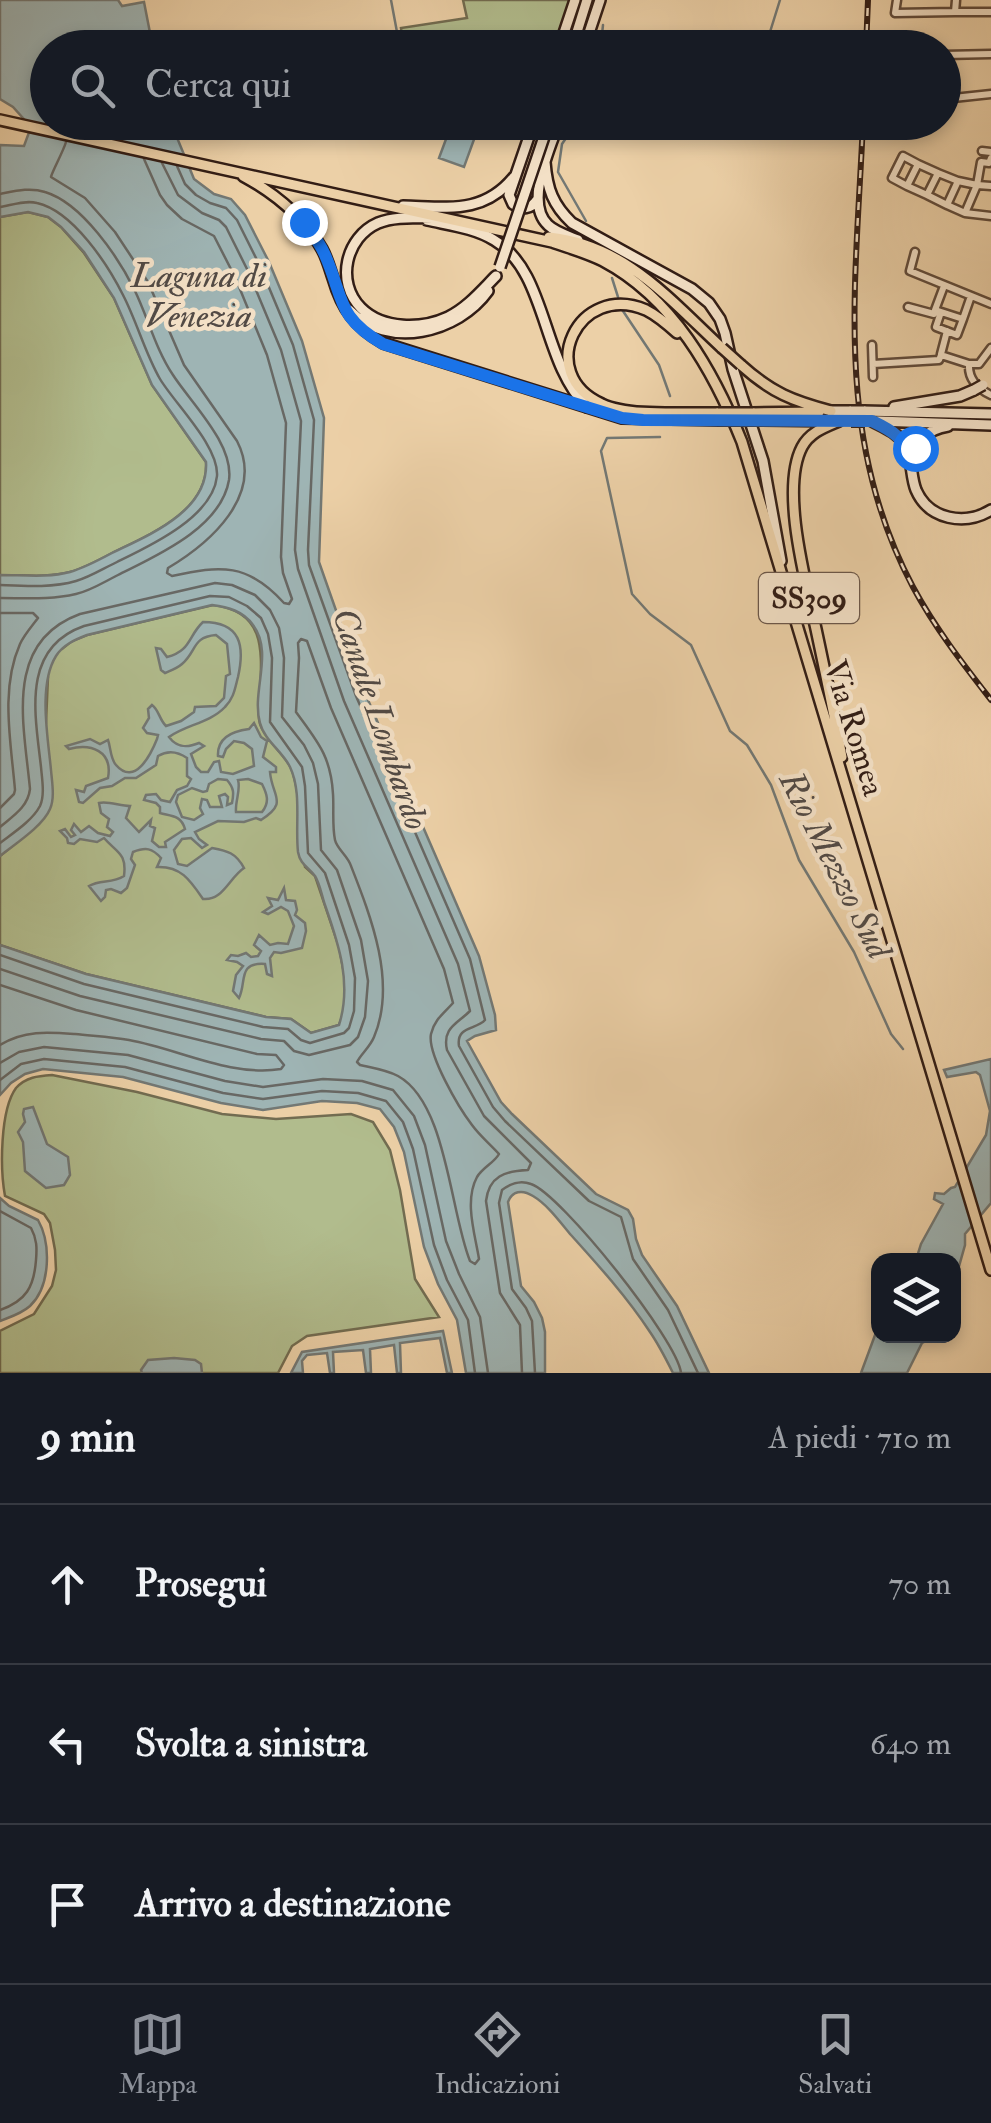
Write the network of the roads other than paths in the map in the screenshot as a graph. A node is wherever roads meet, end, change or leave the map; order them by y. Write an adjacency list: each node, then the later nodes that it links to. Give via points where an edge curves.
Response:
1 (575, 0): 8 (main road)
2 (587, 0): 9 (main road)
3 (600, 0): 10 (main road)
4 (897, 0): 6 (street, via 895,13)
5 (956, 0): 6 (street)
6 (954, 12): 7 (street)
7 (991, 12)
8 (565, 30)
9 (578, 30)
10 (590, 30)
11 (991, 54): 12 (street)
12 (961, 55)
13 (991, 94): 14 (street)
14 (961, 97)
15 (4, 121): 16 (main road, Via Romea / SS309)
16 (30, 127)
17 (91, 140): 24 (main road, Via Romea / SS309)
18 (527, 140): 26 (main road)
19 (542, 140): 42 (main road, bridge)
20 (553, 140): 22 (main road)
21 (988, 154): 28 (street)
22 (545, 162): 32 (main road); 72 (main road, via 550,196 572,223 692,290 720,319 763,461)
23 (918, 164): 25 (street); 29 (street); 29 (street, via 903,156 892,178)
24 (227, 169): 34 (main road, Via Romea / SS309); 44 (main road, SS309, via 263,187 304,222 325,254)
25 (938, 174): 27 (street); 31 (street)
26 (514, 177): 32 (main road, via 513,204 528,208); 34 (main road, via 474,206)
27 (958, 182): 28 (street); 33 (street)
28 (977, 185): 30 (street); 35 (street)
29 (908, 186): 31 (street)
30 (991, 186)
31 (926, 195): 33 (street)
32 (537, 200): 40 (main road, via 548,226)
33 (946, 205): 35 (street)
34 (395, 206): 38 (main road, Via Romea / SS309)
35 (965, 213): 36 (street)
36 (991, 216)
37 (420, 218): 38 (main road); 42 (main road, via 383,221 356,241 346,267 359,307 393,324 432,322 462,309); 60 (main road, via 479,233 522,268 558,365)
38 (464, 221): 39 (main road, Via Romea / SS309)
39 (522, 234): 40 (main road); 54 (main road, Via Romea / SS309, via 620,271 658,302)
40 (584, 243): 61 (main road, bridge, via 639,273 767,387)
41 (915, 252): 43 (street, via 910,271)
42 (498, 272): 44 (main road, via 464,316 428,330 396,332 367,324)
43 (944, 286): 45 (street); 48 (street)
44 (338, 296): 60 (main road, SS309, via 356,325 383,344)
45 (971, 296): 46 (street); 49 (street)
46 (991, 304)
47 (908, 306): 48 (street)
48 (938, 310): 49 (street); 50 (street, via 936,328)
49 (963, 319): 50 (street, via 958,335)
50 (948, 332): 53 (street)
51 (872, 345): 55 (street)
52 (991, 348): 56 (street, via 979,364)
53 (941, 354): 55 (street, via 939,360); 56 (street)
54 (699, 355): 63 (main road, SS309, via 657,316 607,306 580,322 568,366 576,384 603,405); 72 (main road, Via Romea / SS309, via 742,442)
55 (873, 364): 57 (street)
56 (969, 364): 59 (street, via 973,381)
57 (874, 377)
58 (983, 384): 66 (main road, via 960,396)
59 (991, 395)
60 (588, 408): 63 (main road, SS309, via 643,420)
61 (832, 412): 64 (main road, SS309); 65 (main road)
62 (991, 414): 66 (main road)
63 (718, 416): 64 (main road, SS309, bridge)
64 (755, 416): 67 (main road, SS309)
65 (851, 416): 66 (main road, bridge); 67 (main road)
66 (869, 416): 68 (main road); 70 (main road, via 896,434)
67 (839, 421): 73 (main road, SS309, via 803,444 794,483 800,554)
68 (962, 423): 69 (main road); 70 (main road, via 922,436)
69 (991, 425)
70 (911, 462): 71 (main road, via 916,490 939,514 971,519)
71 (991, 510)
72 (786, 588): 73 (main road, Via Romea / SS309)
73 (848, 794): 74 (main road, Via Romea / SS309)
74 (991, 1270)

